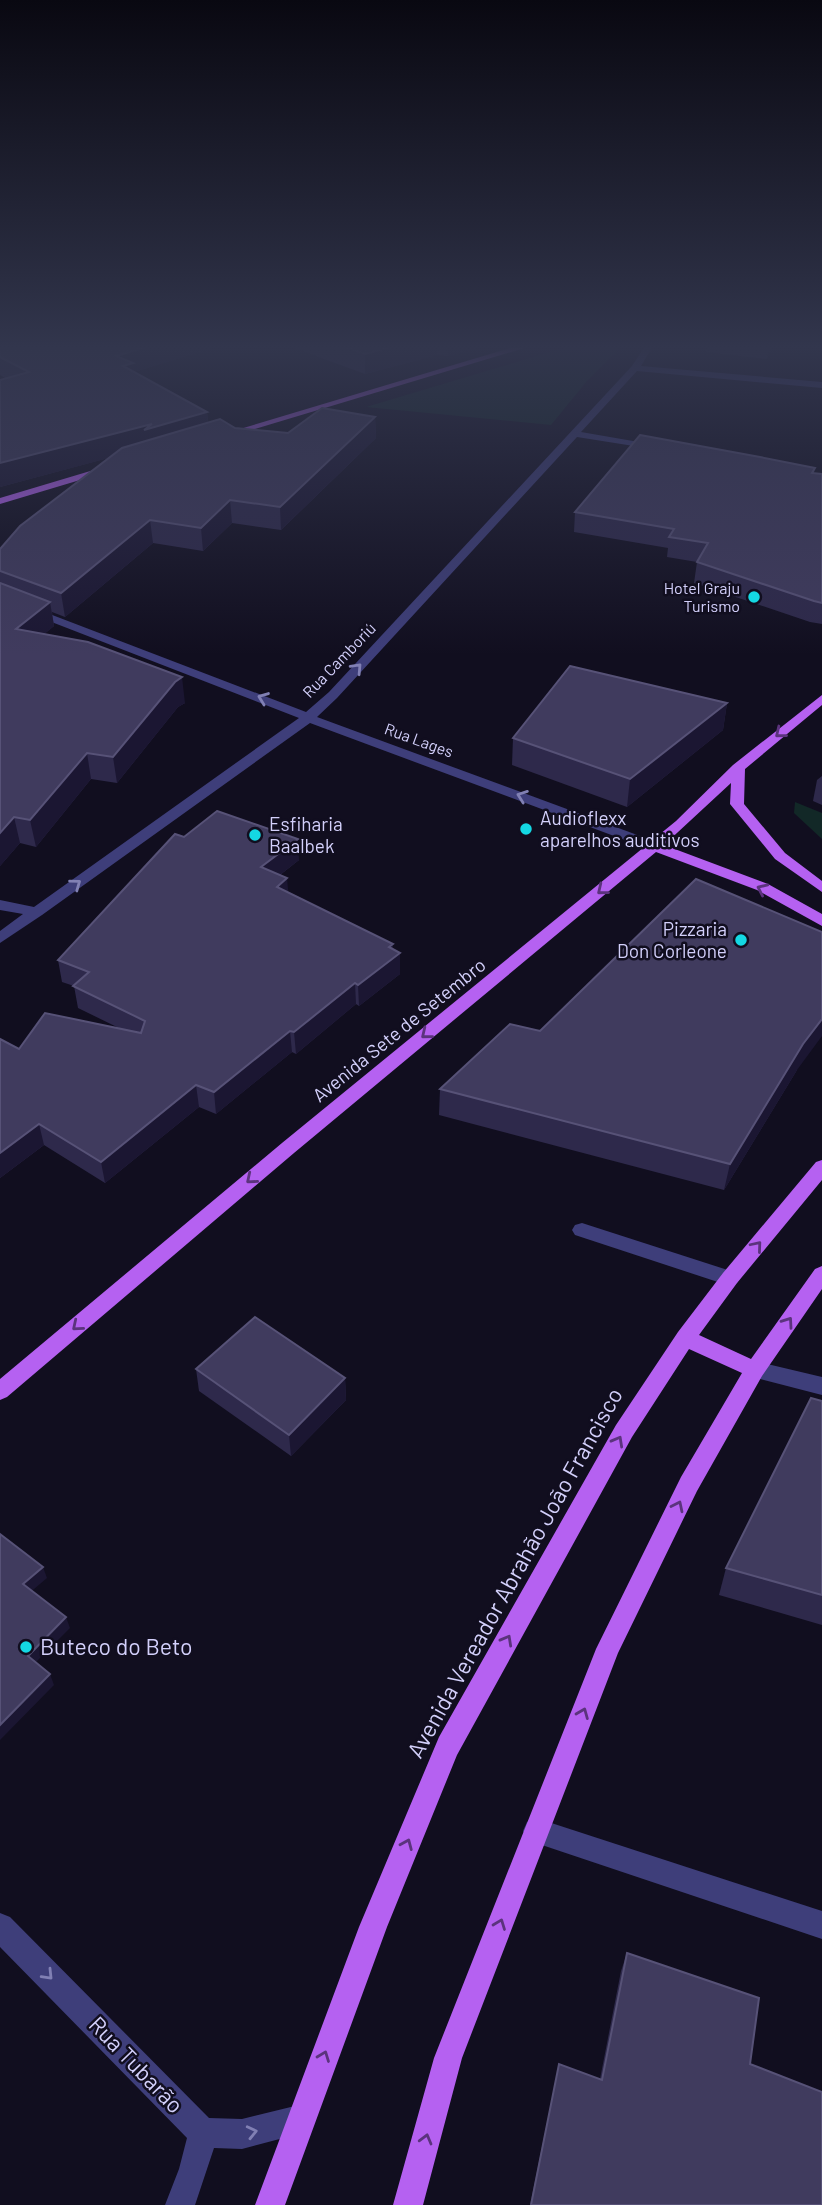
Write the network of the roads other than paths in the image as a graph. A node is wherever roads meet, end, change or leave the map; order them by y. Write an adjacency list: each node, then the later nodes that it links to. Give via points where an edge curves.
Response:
1 (558, 449): 8 (street, Rua Camboriú, one-way to 1)
2 (659, 449): 3 (street)
3 (665, 450)
4 (120, 466): 5 (main road)
5 (0, 501)
6 (0, 598): 8 (street, Rua Lages, one-way to 6)
7 (822, 699): 9 (main road, Avenida Sete de Setembro, one-way to 9)
8 (309, 717): 10 (street, Rua Lages, one-way to 8); 13 (street, Rua Camboriú, one-way to 8)
9 (738, 768): 10 (main road, Avenida Sete de Setembro); 11 (main road, via 737,804 780,856)
10 (654, 846): 14 (main road, Rua Lages, one-way to 10, via 752,884); 23 (main road, Avenida Sete de Setembro, one-way to 23)
11 (822, 888)
12 (0, 905): 13 (street)
13 (37, 912): 15 (street, Rua Camboriú)
14 (822, 921)
15 (0, 938)
16 (822, 1167): 19 (main road, Avenida Vereador Abrahão João Francisco, one-way to 16)
17 (582, 1230): 19 (street)
18 (822, 1274): 21 (main road, one-way to 18)
19 (730, 1278): 20 (main road, Avenida Vereador Abrahão João Francisco)
20 (685, 1338): 21 (main road); 27 (main road, Avenida Vereador Abrahão João Francisco, one-way to 20, via 448,1746 624,1431)
21 (755, 1370): 22 (street); 24 (main road, one-way to 21, via 608,1649 689,1484)
22 (822, 1386)
23 (0, 1391)
24 (536, 1831): 25 (street); 31 (main road, one-way to 24, via 448,2058)
25 (822, 1925)
26 (0, 1927): 28 (street, Rua Tubarão, one-way to 28)
27 (299, 2119): 28 (street, one-way to 27, via 242,2134); 30 (main road, Avenida Vereador Abrahão João Francisco)
28 (203, 2133): 29 (street)
29 (180, 2205)
30 (270, 2205)
31 (408, 2205)

